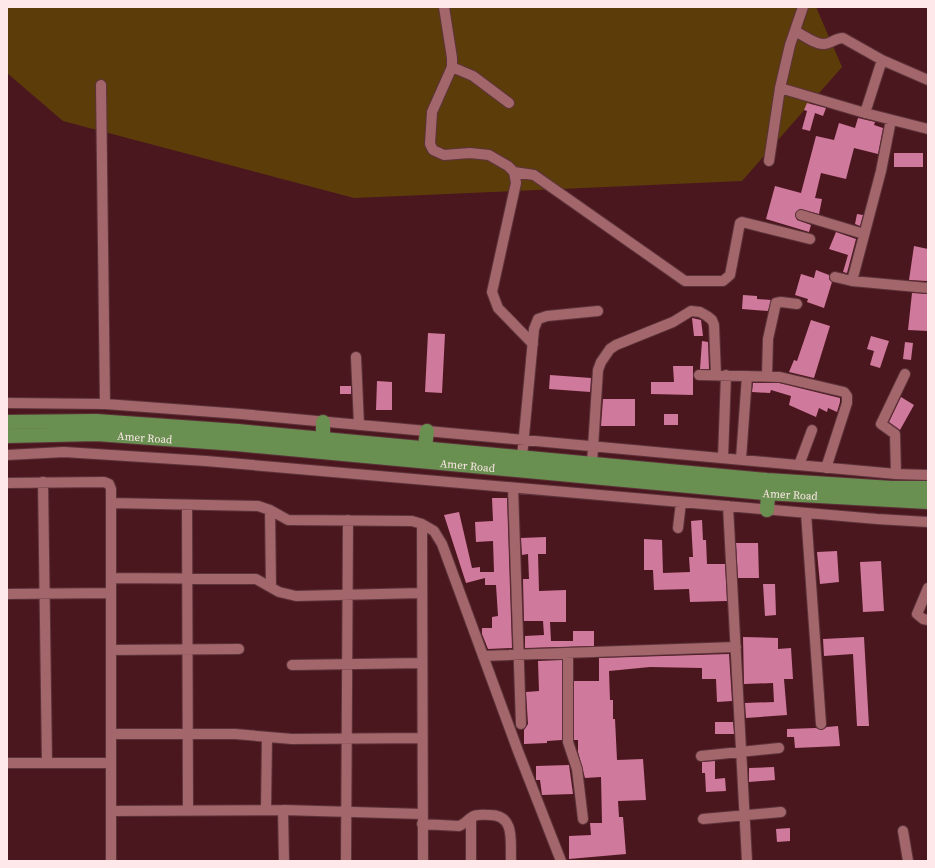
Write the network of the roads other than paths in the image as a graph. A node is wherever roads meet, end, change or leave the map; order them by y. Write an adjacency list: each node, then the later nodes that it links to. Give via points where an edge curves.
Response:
1 (444, 7): 5 (street)
2 (803, 7): 3 (street)
3 (795, 31): 4 (street, via 821,44 843,38); 8 (street)
4 (882, 60): 6 (street); 10 (street)
5 (452, 67): 9 (street, via 473,76); 14 (street, via 432,112 429,138 433,150 444,156 470,153 489,155)
6 (928, 80)
7 (101, 85): 31 (street)
8 (780, 88): 10 (street); 13 (street)
9 (509, 104)
10 (865, 113): 11 (street)
11 (891, 120): 12 (street); 16 (street, via 881,171)
12 (928, 129)
13 (769, 161)
14 (514, 172): 17 (street, via 534,175 685,281 727,279 742,222); 23 (street, via 516,183 492,292 498,308)
15 (801, 215): 16 (street)
16 (864, 234): 19 (street)
17 (810, 239)
18 (835, 278): 19 (street)
19 (852, 281): 20 (street)
20 (928, 288)
21 (797, 304): 29 (street, via 776,303 768,339)
22 (598, 311): 23 (street, via 542,317 536,323)
23 (533, 344): 39 (street)
24 (356, 358): 34 (street)
25 (905, 374): 49 (street, via 881,424 895,434)
26 (699, 375): 27 (street)
27 (721, 375): 28 (street); 40 (street, via 714,325 710,318 695,310 673,322 616,345 606,355 598,370); 44 (street)
28 (747, 376): 29 (street); 45 (street)
29 (767, 376): 48 (street, via 844,392 847,396)
30 (7, 403): 31 (street)
31 (105, 404): 33 (street)
32 (7, 422): 38 (highway, Amer Road, via 96,421)
33 (323, 422): 34 (street); 38 (highway)
34 (359, 425): 36 (street)
35 (812, 430): 47 (street)
36 (427, 431): 39 (street); 41 (highway)
37 (7, 436): 55 (highway, Amer Road, via 96,434 236,444)
38 (323, 439): 41 (highway, Amer Road)
39 (524, 440): 40 (street); 43 (street)
40 (593, 446): 44 (street); 46 (street)
41 (425, 448): 43 (highway, Amer Road)
42 (7, 455): 53 (street, via 64,452 121,455)
43 (522, 457): 46 (highway, Amer Road)
44 (723, 458): 45 (street)
45 (742, 459): 47 (street)
46 (592, 463): 54 (highway, Amer Road, via 775,480)
47 (799, 465): 48 (street)
48 (826, 468): 49 (street)
49 (896, 474): 50 (street)
50 (928, 475)
51 (43, 482): 52 (street); 58 (street, via 104,482 109,484 111,489); 75 (street)
52 (7, 483)
53 (513, 488): 56 (street); 83 (street)
54 (928, 488)
55 (768, 494): 57 (highway, Amer Road); 62 (highway)
56 (680, 502): 60 (street); 67 (street)
57 (928, 502)
58 (112, 503): 59 (street); 68 (street)
59 (187, 505): 61 (street, via 258,506); 69 (street)
60 (728, 506): 62 (street); 78 (street)
61 (270, 510): 64 (street, via 288,520); 70 (street)
62 (767, 510): 63 (street)
63 (806, 513): 65 (street); 89 (street)
64 (348, 520): 66 (street, via 412,521); 76 (street)
65 (928, 522)
66 (422, 524): 73 (street); 84 (street, via 434,531 442,544)
67 (678, 528)
68 (111, 578): 69 (street); 72 (street)
69 (187, 579): 70 (street, via 256,579); 81 (street)
70 (271, 587): 76 (street, via 288,596)
71 (928, 588): 77 (street, via 918,614)
72 (111, 593): 75 (street); 80 (street)
73 (422, 593): 76 (street); 85 (street)
74 (7, 594): 75 (street)
75 (45, 594): 99 (street)
76 (347, 595): 86 (street)
77 (928, 620)
78 (736, 647): 82 (street); 96 (street)
79 (239, 649): 81 (street)
80 (111, 650): 81 (street); 90 (street)
81 (187, 650): 91 (street)
82 (568, 653): 83 (street); 110 (street, via 568,742 577,769)
83 (519, 654): 84 (street); 88 (street)
84 (483, 656): 119 (street)
85 (422, 664): 86 (street); 94 (street)
86 (347, 665): 87 (street); 93 (street)
87 (292, 666)
88 (521, 724)
89 (821, 724)
90 (111, 734): 91 (street); 100 (street)
91 (188, 734): 92 (street); 101 (street)
92 (267, 737): 93 (street); 102 (street)
93 (346, 738): 94 (street); 105 (street)
94 (422, 738): 109 (street)
95 (779, 748): 96 (street)
96 (741, 751): 97 (street); 107 (street)
97 (701, 756)
98 (7, 763): 99 (street)
99 (47, 763): 100 (street)
100 (111, 763): 104 (street)
101 (188, 810): 102 (street); 104 (street)
102 (266, 810): 103 (street)
103 (283, 810): 105 (street); 114 (street)
104 (111, 811): 113 (street)
105 (346, 812): 109 (street); 115 (street)
106 (781, 812): 107 (street)
107 (744, 816): 111 (street); 120 (street)
108 (471, 818): 109 (street, via 459,826); 117 (street); 118 (street, via 493,815 508,822)
109 (422, 819): 116 (street)
110 (583, 819)
111 (703, 819)
112 (903, 831): 121 (street)
113 (111, 861)
114 (284, 861)
115 (346, 861)
116 (423, 861)
117 (472, 861)
118 (511, 861)
119 (561, 861)
120 (747, 861)
121 (908, 861)

